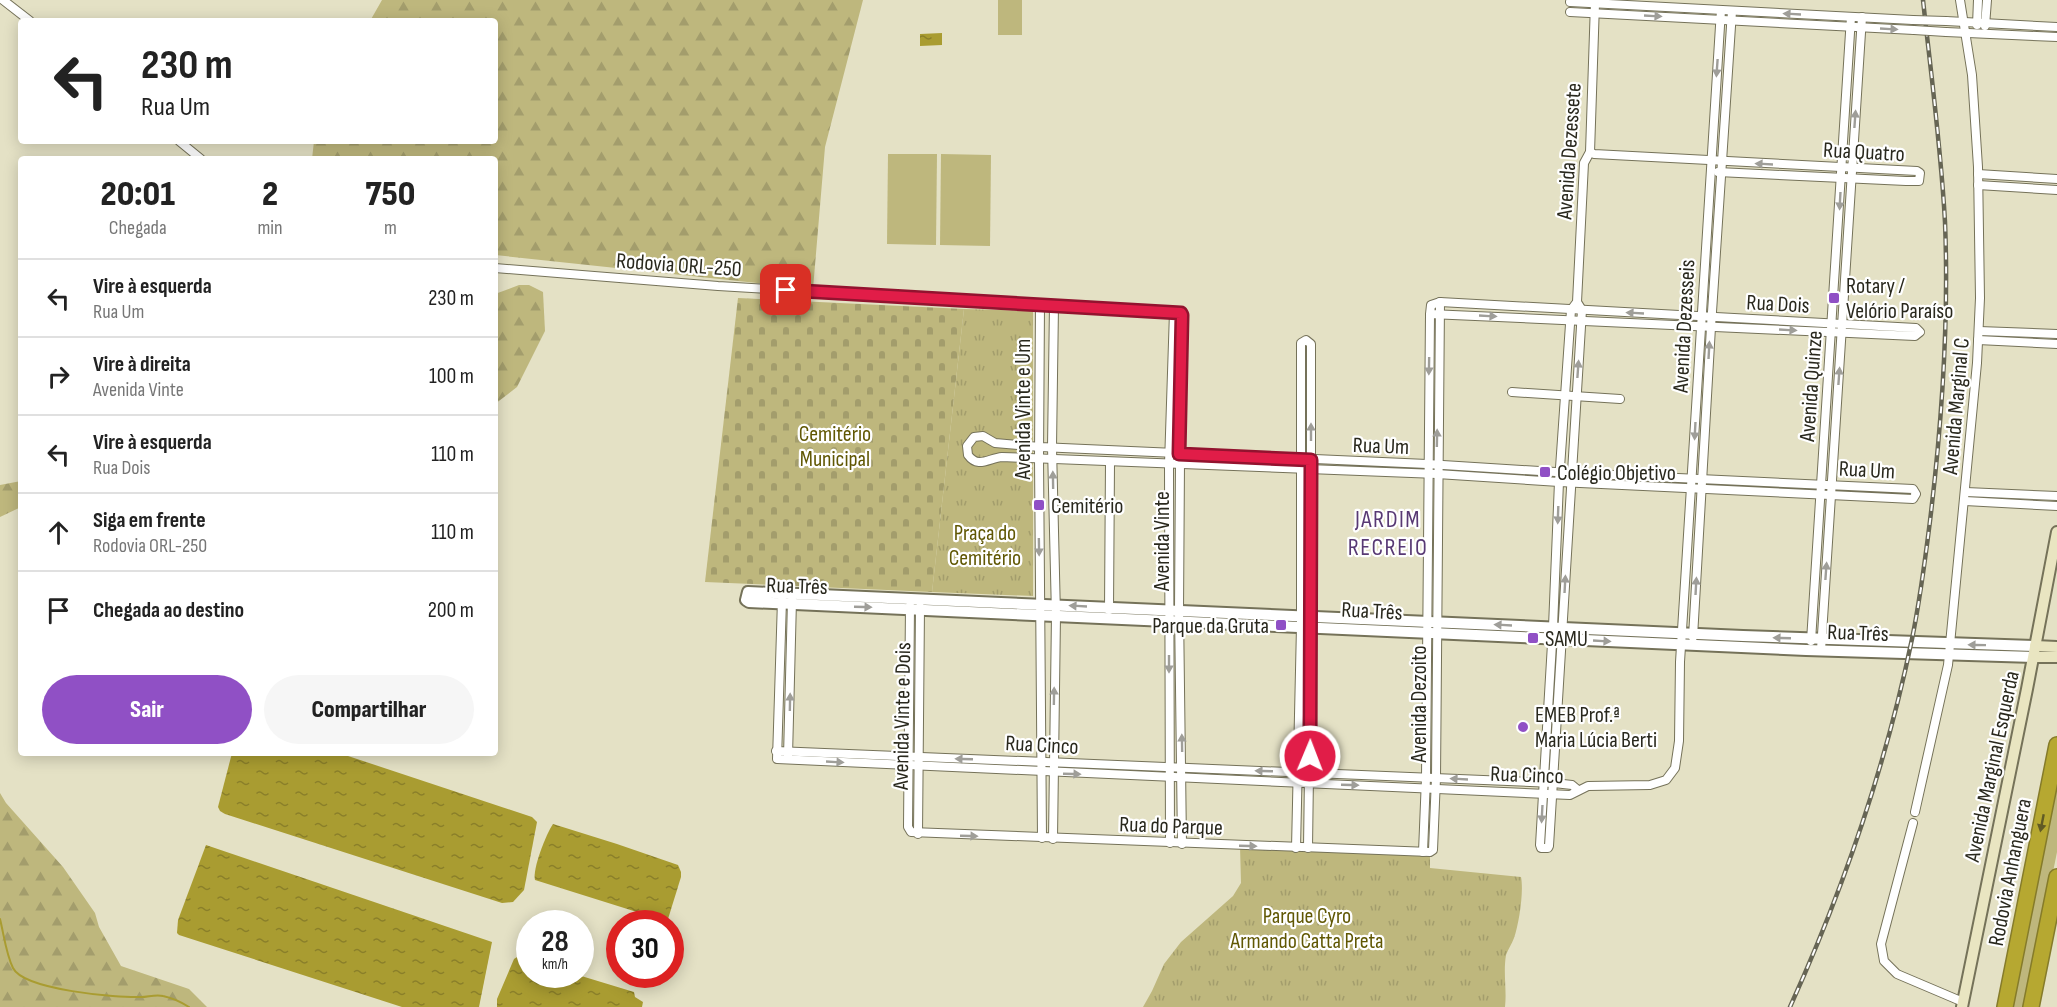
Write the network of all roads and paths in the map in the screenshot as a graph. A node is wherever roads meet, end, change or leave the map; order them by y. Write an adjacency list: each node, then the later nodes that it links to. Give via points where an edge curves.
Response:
1 (3, 0): 15 (street)
2 (1960, 0): 18 (street, Avenida Marginal C)
3 (1978, 0): 19 (street)
4 (1987, 0): 19 (street)
5 (1570, 2): 6 (street)
6 (1594, 3): 7 (street); 11 (street, Avenida Dezessete)
7 (1604, 4): 8 (street); 12 (street)
8 (1721, 10): 9 (street); 16 (street, Avenida Dezesseis)
9 (1732, 11): 13 (street, one-way to 9); 17 (street, Avenida Dezesseis)
10 (1570, 12): 11 (street)
11 (1594, 14): 12 (street); 27 (street, Avenida Dezessete)
12 (1604, 14): 16 (street, one-way to 16)
13 (1851, 17): 14 (street); 20 (street, Avenida Quinze)
14 (1862, 17): 18 (street, bridge); 21 (street, Avenida Quinze)
15 (26, 18)
16 (1720, 20): 17 (street); 29 (street, Avenida Dezesseis, one-way to 29)
17 (1731, 21): 20 (street); 30 (street, Avenida Dezesseis)
18 (1964, 22): 19 (street); 23 (street, Avenida Marginal C)
19 (1981, 23): 22 (street); 24 (street)
20 (1850, 27): 21 (street); 31 (street, Avenida Quinze)
21 (1861, 27): 23 (street, one-way to 23, bridge); 32 (street, Avenida Quinze, one-way to 21)
22 (2057, 27)
23 (1966, 33): 24 (street); 36 (street, Avenida Marginal C)
24 (1981, 34): 25 (street)
25 (2057, 37)
26 (183, 144): 28 (street)
27 (1590, 152): 29 (street, Rua Quatro); 45 (street, Avenida Dezessete, via 1584,163)
28 (197, 156)
29 (1712, 161): 30 (street, Rua Quatro); 34 (street, Avenida Dezesseis)
30 (1722, 161): 31 (street, Rua Quatro, one-way to 30); 35 (street, Avenida Dezesseis)
31 (1842, 168): 32 (street, Rua Quatro); 37 (street, Avenida Quinze)
32 (1851, 168): 33 (street, Rua Quatro); 38 (street, Avenida Quinze)
33 (1906, 171): 40 (street); 40 (street, Rua Quatro, via 1920,173 1919,181)
34 (1711, 172): 35 (street, Rua Quatro); 53 (street, Avenida Dezesseis)
35 (1722, 172): 37 (street, Rua Quatro); 54 (street, Avenida Dezesseis)
36 (1978, 174): 39 (street); 41 (street, Avenida Marginal C)
37 (1841, 178): 38 (street, Rua Quatro); 59 (street, Avenida Quinze, one-way to 59)
38 (1851, 179): 40 (street, Rua Quatro); 60 (street, Avenida Quinze)
39 (2057, 179)
40 (1906, 181)
41 (1978, 185): 42 (street); 62 (street, Avenida Marginal C)
42 (2057, 190)
43 (498, 268): 46 (street, Rodovia ORL-250, via 718,286)
44 (1440, 302): 48 (street, via 1432,303); 49 (street, Rua Dois); 52 (street, Avenida Dezoito)
45 (1577, 302): 49 (street); 50 (street)
46 (1040, 304): 47 (street); 68 (street, Avenida Vinte e Um)
47 (1054, 305): 51 (street); 69 (street, Avenida Vinte e Um)
48 (1430, 310): 52 (street, Rua Dois); 77 (street, Avenida Dezoito, one-way to 77)
49 (1571, 310): 50 (street, Rua Dois); 55 (street)
50 (1582, 310): 53 (street, Rua Dois, one-way to 50); 56 (street)
51 (1176, 312): 70 (street, Avenida Vinte); 71 (street, Avenida Vinte, via 1182,315)
52 (1439, 314): 55 (street, Rua Dois, one-way to 55); 79 (street, Avenida Dezoito, one-way to 52)
53 (1701, 317): 54 (street, Rua Dois); 57 (street, Avenida Dezesseis)
54 (1712, 317): 58 (street, Avenida Dezesseis); 59 (street, Rua Dois)
55 (1570, 320): 56 (street, Rua Dois); 65 (street)
56 (1581, 321): 57 (street, Rua Dois); 66 (street, one-way to 56)
57 (1701, 326): 58 (street, Rua Dois); 85 (street, Avenida Dezesseis, one-way to 85)
58 (1710, 327): 59 (street, Rua Dois, one-way to 59); 86 (street, Avenida Dezesseis, one-way to 58)
59 (1832, 328): 60 (street, Rua Dois); 89 (street, Avenida Quinze)
60 (1842, 328): 60 (street, Rua Dois, via 1915,336 1920,332 1916,328); 90 (street, Avenida Quinze, one-way to 60)
61 (2057, 334): 62 (street)
62 (1979, 335): 63 (street); 93 (street, Avenida Marginal C)
63 (2057, 344)
64 (1512, 392): 65 (street)
65 (1566, 395): 66 (street); 81 (street)
66 (1576, 396): 67 (street); 82 (street)
67 (1620, 399)
68 (1040, 447): 69 (street, Rua Um); 72 (street, Avenida Vinte e Um); 72 (street, Rua Um, via 995,443 979,436 969,441 966,448 978,463 1002,457)
69 (1053, 447): 70 (street, Rua Um); 73 (street, Avenida Vinte e Um)
70 (1169, 453): 71 (street, Rua Um); 76 (street, Avenida Vinte)
71 (1179, 454): 74 (street, Rua Um); 78 (street, Avenida Vinte)
72 (1039, 458): 73 (street, Rua Um); 104 (street, Avenida Vinte e Um, one-way to 104)
73 (1053, 459): 75 (street, Rua Um); 105 (street, Avenida Vinte e Um, one-way to 73)
74 (1306, 460): 74 (street, one-way to 74, via 1311,344 1306,340 1301,343); 77 (street, Rua Um); 80 (street)
75 (1110, 462): 76 (street, Rua Um); 106 (street)
76 (1169, 464): 78 (street, Rua Um); 107 (street, Avenida Vinte)
77 (1427, 464): 79 (street, Rua Um); 83 (street, Avenida Dezoito)
78 (1179, 465): 80 (street, Rua Um); 107 (street, Avenida Vinte)
79 (1437, 465): 81 (street, Rua Um); 84 (street, Avenida Dezoito)
80 (1306, 469): 83 (street, Rua Um); 108 (street)
81 (1560, 473): 82 (street, Rua Um); 87 (street)
82 (1571, 473): 85 (street, Rua Um); 88 (street)
83 (1428, 474): 84 (street, Rua Um); 100 (street, Avenida Dezoito)
84 (1437, 474): 87 (street, Rua Um); 101 (street, Avenida Dezoito)
85 (1692, 479): 86 (street, Rua Um); 91 (street, Avenida Dezesseis)
86 (1702, 480): 89 (street, Rua Um); 92 (street, Avenida Dezesseis)
87 (1559, 482): 88 (street, Rua Um); 110 (street, one-way to 110)
88 (1570, 483): 91 (street, Rua Um); 110 (street, one-way to 88)
89 (1821, 485): 90 (street, Rua Um); 94 (street, Avenida Quinze)
90 (1832, 486): 95 (street, Avenida Quinze); 95 (street, Rua Um, via 1913,489 1916,494 1913,499)
91 (1692, 489): 92 (street, Rua Um); 111 (street, Avenida Dezesseis)
92 (1702, 489): 94 (street, Rua Um); 111 (street, Avenida Dezesseis, one-way to 92)
93 (1966, 492): 96 (street); 97 (street, Avenida Marginal C)
94 (1821, 495): 95 (street, Rua Um); 112 (street, Avenida Quinze)
95 (1831, 495): 112 (street, Avenida Quinze, one-way to 95)
96 (2057, 496)
97 (1965, 501): 98 (street); 113 (street, Avenida Marginal C)
98 (2057, 506)
99 (2057, 532): 114 (main road, Avenida Marginal Esquerda)
100 (1426, 587): 101 (street); 109 (street, Avenida Dezoito)
101 (1437, 588): 109 (street, Avenida Dezoito)
102 (787, 599): 103 (street, Rua Três); 121 (street, one-way to 102); 121 (street, Rua Cinco, via 776,755)
103 (915, 604): 104 (street, Rua Três); 122 (street, Avenida Vinte e Dois); 123 (street, Avenida Vinte e Dois)
104 (1040, 609): 105 (street, Rua Três); 124 (street, Avenida Vinte e Um)
105 (1055, 610): 106 (street, Rua Três); 125 (street, Avenida Vinte e Um, one-way to 105)
106 (1109, 612): 107 (street, Rua Três)
107 (1174, 615): 108 (street, Rua Três); 128 (street, Avenida Vinte, one-way to 128); 129 (street, Avenida Vinte, one-way to 107)
108 (1306, 621): 109 (street, Rua Três); 118 (street); 119 (street)
109 (1431, 627): 110 (street, Rua Três); 116 (street, Avenida Dezoito); 117 (street, Avenida Dezoito)
110 (1557, 633): 111 (street, Rua Três); 140 (street); 141 (street)
111 (1688, 639): 112 (street, Rua Três); 144 (street, via 1678,703 1675,768 1666,780 1650,785 1588,786)
112 (1816, 645): 113 (street, Rua Três)
113 (1950, 649): 114 (street, Rua Três); 147 (street, Avenida Marginal C)
114 (2035, 652): 115 (main road, Rua Três); 158 (main road, Avenida Marginal Esquerda)
115 (2054, 652)
116 (1426, 682): 117 (street); 136 (street, Avenida Dezoito)
117 (1436, 682): 137 (street, Avenida Dezoito)
118 (1300, 723): 119 (street); 131 (street)
119 (1310, 723): 133 (street)
120 (2057, 745): 159 (highway, Rodovia Anhanguera, one-way to 159)
121 (788, 756): 122 (street, Rua Cinco); 126 (street, Rua Cinco, one-way to 126)
122 (909, 756): 123 (street, Rua Cinco); 126 (street, Avenida Vinte e Dois)
123 (918, 757): 124 (street, Rua Cinco, one-way to 123); 127 (street, Avenida Vinte e Dois)
124 (1043, 762): 125 (street, Rua Cinco); 130 (street, Avenida Vinte e Um)
125 (1053, 763): 128 (street, Rua Cinco); 132 (street, Avenida Vinte e Um)
126 (909, 766): 127 (street, Rua Cinco); 149 (street, Avenida Vinte e Dois, via 908,827)
127 (918, 766): 130 (street, Rua Cinco); 149 (street, Avenida Vinte e Dois)
128 (1169, 767): 129 (street, Rua Cinco); 134 (street, Avenida Vinte)
129 (1182, 768): 131 (street, Rua Cinco, one-way to 129); 135 (street, Avenida Vinte)
130 (1043, 772): 132 (street, Rua Cinco); 150 (street, Avenida Vinte e Um)
131 (1299, 772): 133 (street, Rua Cinco); 138 (street)
132 (1053, 773): 134 (street, Rua Cinco, one-way to 134); 151 (street, Avenida Vinte e Um)
133 (1310, 773): 136 (street, Rua Cinco); 139 (street)
134 (1170, 778): 135 (street, Rua Cinco); 152 (street, Avenida Vinte)
135 (1182, 778): 138 (street, Rua Cinco); 153 (street, Avenida Vinte)
136 (1426, 778): 137 (street, Rua Cinco); 142 (street, Avenida Dezoito)
137 (1436, 778): 140 (street, Rua Cinco, one-way to 137); 143 (street, Avenida Dezoito)
138 (1299, 783): 139 (street, Rua Cinco); 154 (street)
139 (1310, 783): 142 (street, Rua Cinco, one-way to 142); 155 (street)
140 (1544, 783): 141 (street, Rua Cinco); 145 (street)
141 (1554, 783): 144 (street, Rua Cinco, via 1572,785); 146 (street)
142 (1426, 788): 143 (street, Rua Cinco); 156 (street, Avenida Dezoito)
143 (1436, 788): 145 (street, Rua Cinco); 156 (street, Avenida Dezoito, via 1433,850)
144 (1578, 790): 146 (street, Rua Cinco, via 1570,795)
145 (1543, 793): 146 (street, Rua Cinco); 146 (street, one-way to 146, via 1540,845 1545,848 1550,846)
146 (1554, 794)
147 (1915, 812)
148 (1913, 823): 158 (street, via 1881,944 1884,961 1897,974)
149 (915, 833): 150 (street, Rua do Parque, one-way to 150)
150 (1042, 838): 151 (street, Rua do Parque)
151 (1053, 839): 152 (street, Rua do Parque)
152 (1170, 843): 153 (street, Rua do Parque)
153 (1182, 844): 154 (street, Rua do Parque, one-way to 154)
154 (1296, 848): 155 (street, Rua do Parque)
155 (1308, 848): 156 (street, Rua do Parque)
156 (1427, 852)
157 (2057, 877): 160 (highway)
158 (1963, 1004)
159 (2005, 1007)
160 (2031, 1007)

